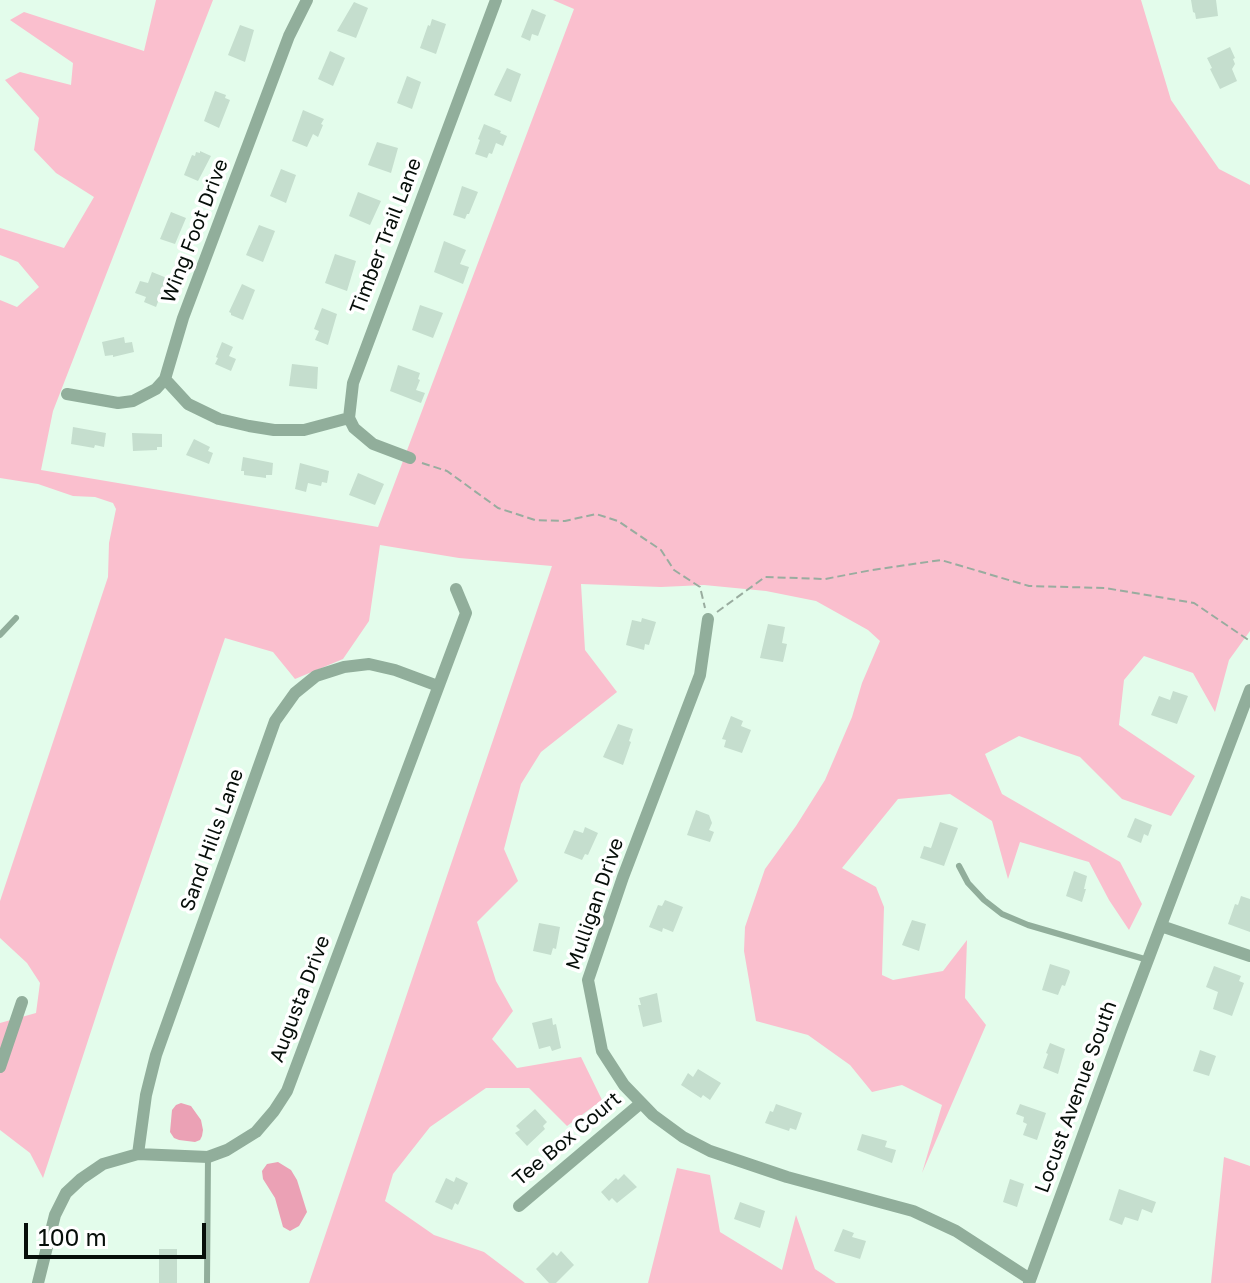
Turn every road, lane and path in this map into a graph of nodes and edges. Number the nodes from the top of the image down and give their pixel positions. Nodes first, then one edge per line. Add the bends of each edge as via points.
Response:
1 (307, 0) edge
2 (496, 0) edge
3 (165, 379) junction
4 (67, 394) dead end
5 (349, 418) junction
6 (410, 458) joint
7 (456, 589) dead end
8 (16, 618) dead end
9 (708, 619) junction
10 (0, 635) edge
11 (1250, 641) edge
12 (438, 686) junction
13 (1250, 690) edge
14 (1246, 716) edge
15 (959, 866) dead end
16 (1161, 926) junction
17 (1250, 956) edge
18 (1148, 960) junction
19 (22, 1002) dead end
20 (0, 1067) edge
21 (641, 1103) junction
22 (138, 1154) junction
23 (208, 1157) junction
24 (519, 1206) dead end
25 (1029, 1281) edge
26 (38, 1283) edge
27 (207, 1283) edge

1 - 3 street, Wing Foot Drive via 183,318
2 - 5 street, Timber Trail Lane via 360,362
3 - 4 street via 133,401
3 - 5 street via 188,404 249,426 304,430
5 - 6 street via 373,444
6 - 9 path via 447,471 498,508 535,520 596,514 618,521 661,550 674,570 700,587
7 - 12 street, Augusta Drive via 466,613
8 - 10 lane
9 - 11 path via 765,577 825,579 941,560 1029,586 1105,588 1194,603
9 - 21 street, Mulligan Drive via 700,675 588,980 602,1051
12 - 22 street, Sand Hills Lane via 369,664 344,667 316,676 295,693 275,721 156,1055
12 - 23 street, Augusta Drive via 287,1091 256,1132
13 - 14 street, Locust Avenue South
14 - 16 street, Locust Avenue South
15 - 18 lane via 968,883 1002,914
16 - 17 street
16 - 18 street, Locust Avenue South
18 - 25 street, Locust Avenue South
19 - 20 street
21 - 24 street, Tee Box Court
21 - 25 street, Mulligan Drive via 710,1151 913,1211 956,1231
22 - 23 street, Augusta Drive
22 - 26 street, Augusta Drive via 103,1164 66,1193
23 - 27 lane

